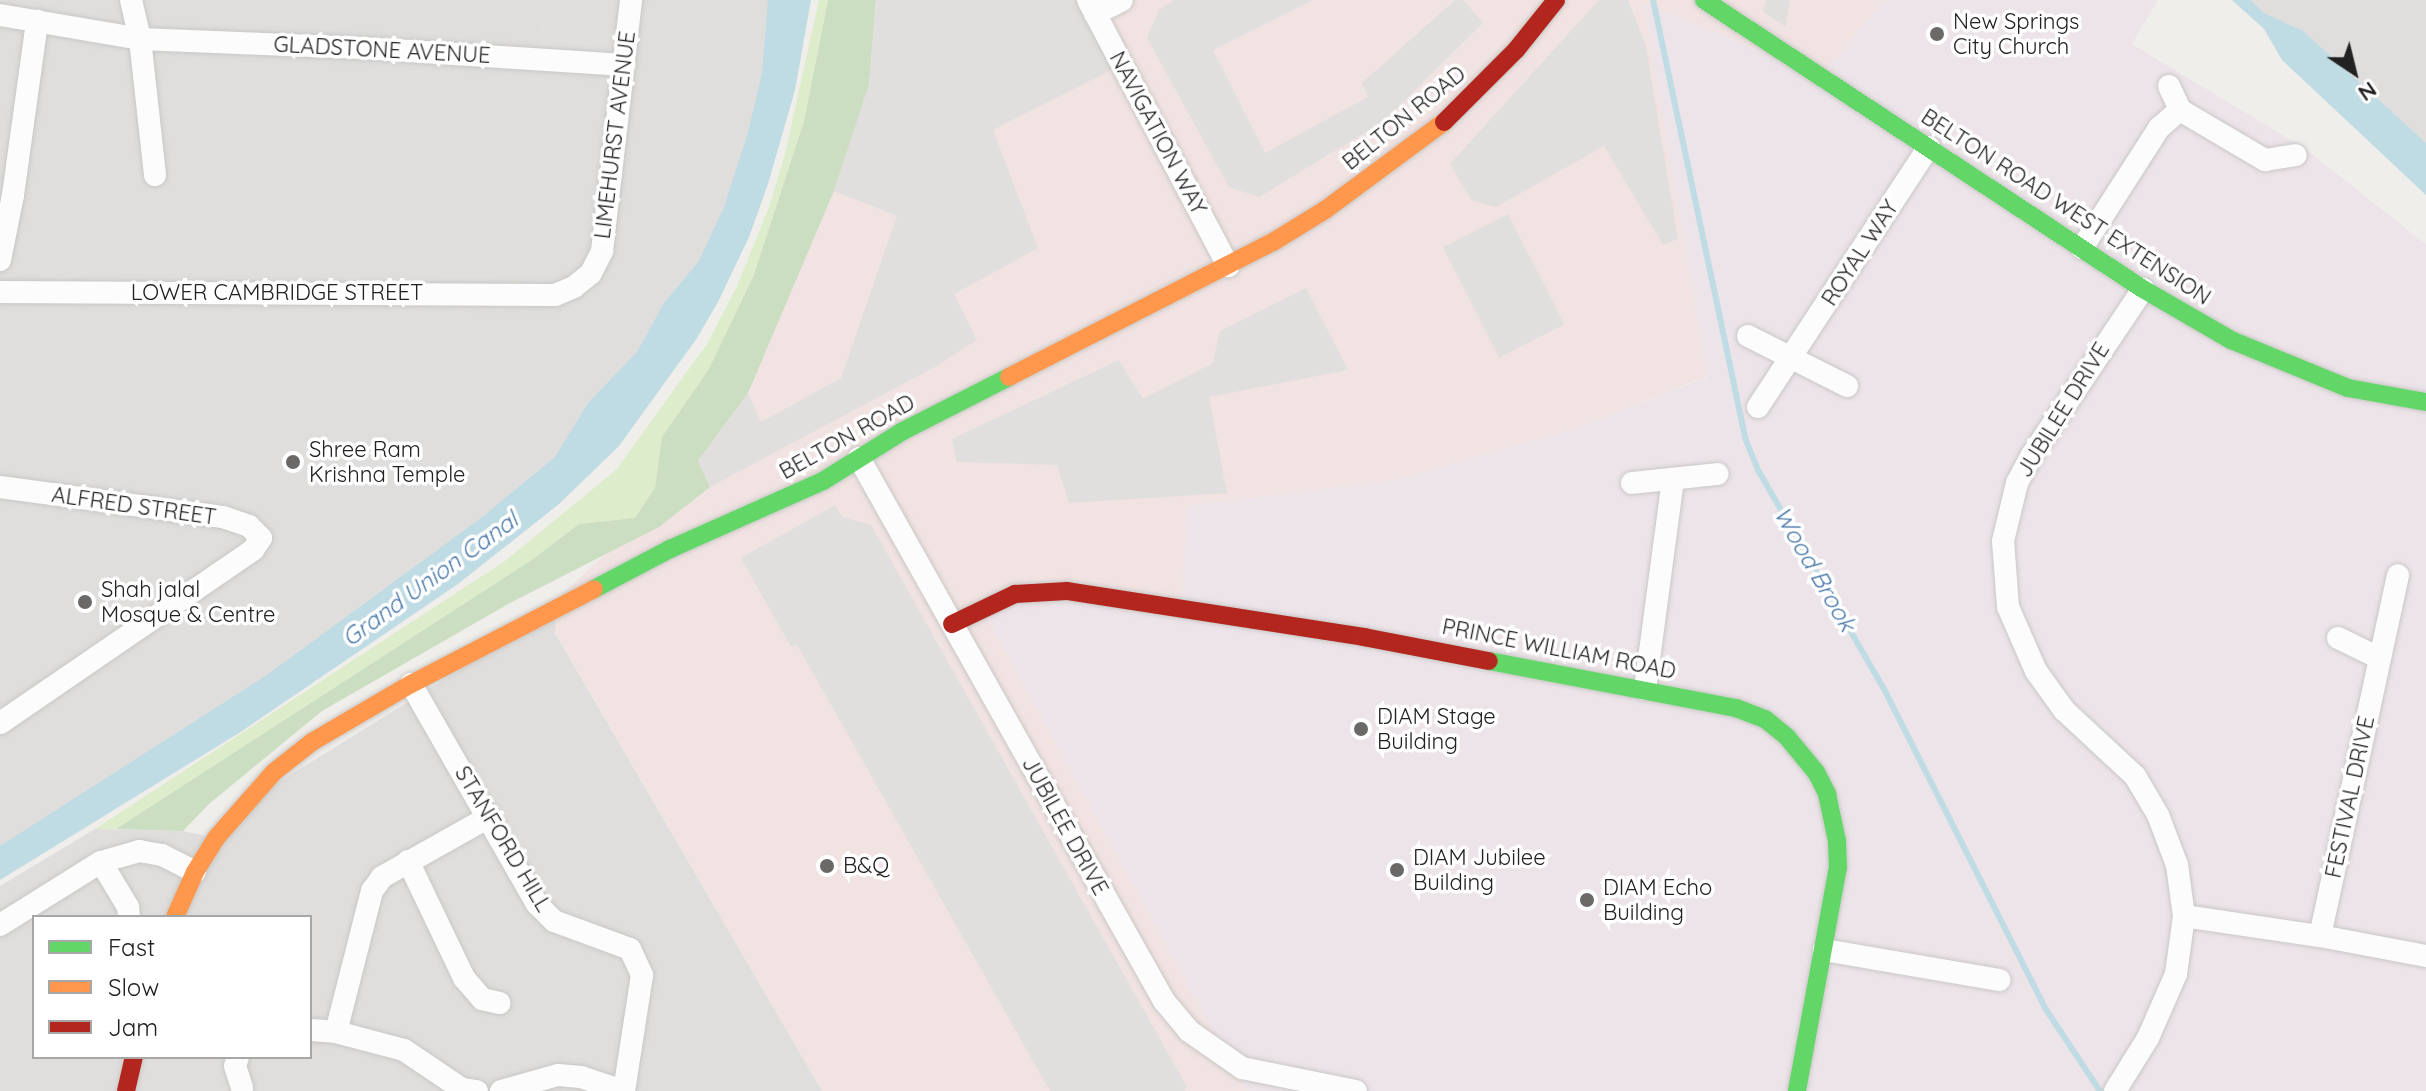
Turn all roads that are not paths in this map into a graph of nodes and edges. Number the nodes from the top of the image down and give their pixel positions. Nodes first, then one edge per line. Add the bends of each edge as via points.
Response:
1 (131, 0) edge
2 (631, 0) edge
3 (1122, 0) edge
4 (1556, 0) edge
5 (1704, 0) edge
6 (1092, 7) edge
7 (0, 15) edge
8 (37, 21) junction
9 (140, 39) junction
10 (624, 65) junction
11 (2169, 86) dead end
12 (2180, 110) junction
13 (1929, 147) junction
14 (2296, 155) dead end
15 (155, 175) dead end
16 (7, 194) edge
17 (2082, 248) junction
18 (0, 260) edge
19 (1228, 266) junction
20 (2143, 289) junction
21 (0, 292) edge
22 (555, 295) joint
23 (1748, 336) dead end
24 (1792, 358) junction
25 (1847, 386) dead end
26 (2426, 402) edge
27 (1758, 407) dead end
28 (859, 458) junction
29 (1718, 474) dead end
30 (1673, 479) junction
31 (1632, 483) dead end
32 (0, 487) edge
33 (2398, 575) dead end
34 (952, 624) junction
35 (2338, 638) dead end
36 (2379, 658) junction
37 (411, 684) junction
38 (1645, 689) junction
39 (0, 723) edge
40 (489, 817) junction
41 (408, 861) junction
42 (101, 862) junction
43 (195, 872) junction
44 (129, 915) edge
45 (176, 915) edge
46 (2184, 916) junction
47 (0, 925) edge
48 (2320, 936) junction
49 (1824, 950) junction
50 (2426, 956) edge
51 (1999, 980) dead end
52 (500, 1003) dead end
53 (312, 1030) edge
54 (336, 1032) junction
55 (134, 1059) edge
56 (237, 1059) edge
57 (246, 1086) edge
58 (126, 1091) edge
59 (477, 1091) edge
60 (501, 1091) edge
61 (623, 1091) edge
62 (1356, 1091) edge
63 (1797, 1091) edge
64 (2115, 1091) edge

1 - 9 street
2 - 10 street, LIMEHURST AVENUE
3 - 6 street
4 - 19 street, BELTON ROAD via 1508,59 1444,122 1325,210
5 - 13 street, BELTON ROAD WEST EXTENSION
6 - 19 street, NAVIGATION WAY
7 - 8 street, GLADSTONE AVENUE
8 - 9 street, GLADSTONE AVENUE
8 - 16 street
9 - 10 street, GLADSTONE AVENUE
9 - 15 street
10 - 22 street, LIMEHURST AVENUE via 602,251 591,273
11 - 12 street
12 - 14 street via 2265,160
12 - 17 street via 2159,128
13 - 17 street, BELTON ROAD WEST EXTENSION
13 - 24 street, ROYAL WAY
16 - 18 street
17 - 20 street, BELTON ROAD WEST EXTENSION
19 - 28 street, BELTON ROAD
20 - 26 street, BELTON ROAD WEST EXTENSION via 2296,370 2348,388
20 - 46 street, JUBILEE DRIVE via 2017,483 2004,530 2004,587 2016,631 2036,671 2064,710 2135,776 2158,815 2177,865
21 - 22 street, LOWER CAMBRIDGE STREET
23 - 24 street
24 - 25 street
24 - 27 street, ROYAL WAY
28 - 34 street, JUBILEE DRIVE
28 - 37 street, BELTON ROAD via 823,481 670,549
29 - 30 street
30 - 31 street
30 - 38 street
32 - 39 street, ALFRED STREET via 223,517 249,526 261,538 253,550
33 - 36 street, FESTIVAL DRIVE
34 - 38 street, PRINCE WILLIAM ROAD via 1015,594 1067,591 1364,637
34 - 62 street, JUBILEE DRIVE via 1164,1001 1189,1031 1242,1068
35 - 36 street
36 - 48 street, FESTIVAL DRIVE
37 - 40 street, STANFORD HILL
37 - 43 street, BELTON ROAD via 349,718 274,772 216,838
38 - 49 street, PRINCE WILLIAM ROAD via 1765,719 1816,772 1827,794 1837,841 1838,867
40 - 41 street
40 - 61 street, STANFORD HILL via 537,904 554,921 630,949 642,975
41 - 52 street via 464,978 482,999
41 - 54 street via 382,877 372,891
42 - 43 street via 139,851 162,855
42 - 44 street
42 - 47 street
43 - 45 street, BELTON ROAD
46 - 48 street
46 - 64 street, JUBILEE DRIVE via 2167,1000
48 - 50 street
49 - 51 street
49 - 63 street, PRINCE WILLIAM ROAD
53 - 54 street
54 - 59 street via 404,1050 462,1089
55 - 58 street
56 - 57 street via 235,1066
60 - 61 street via 558,1075

